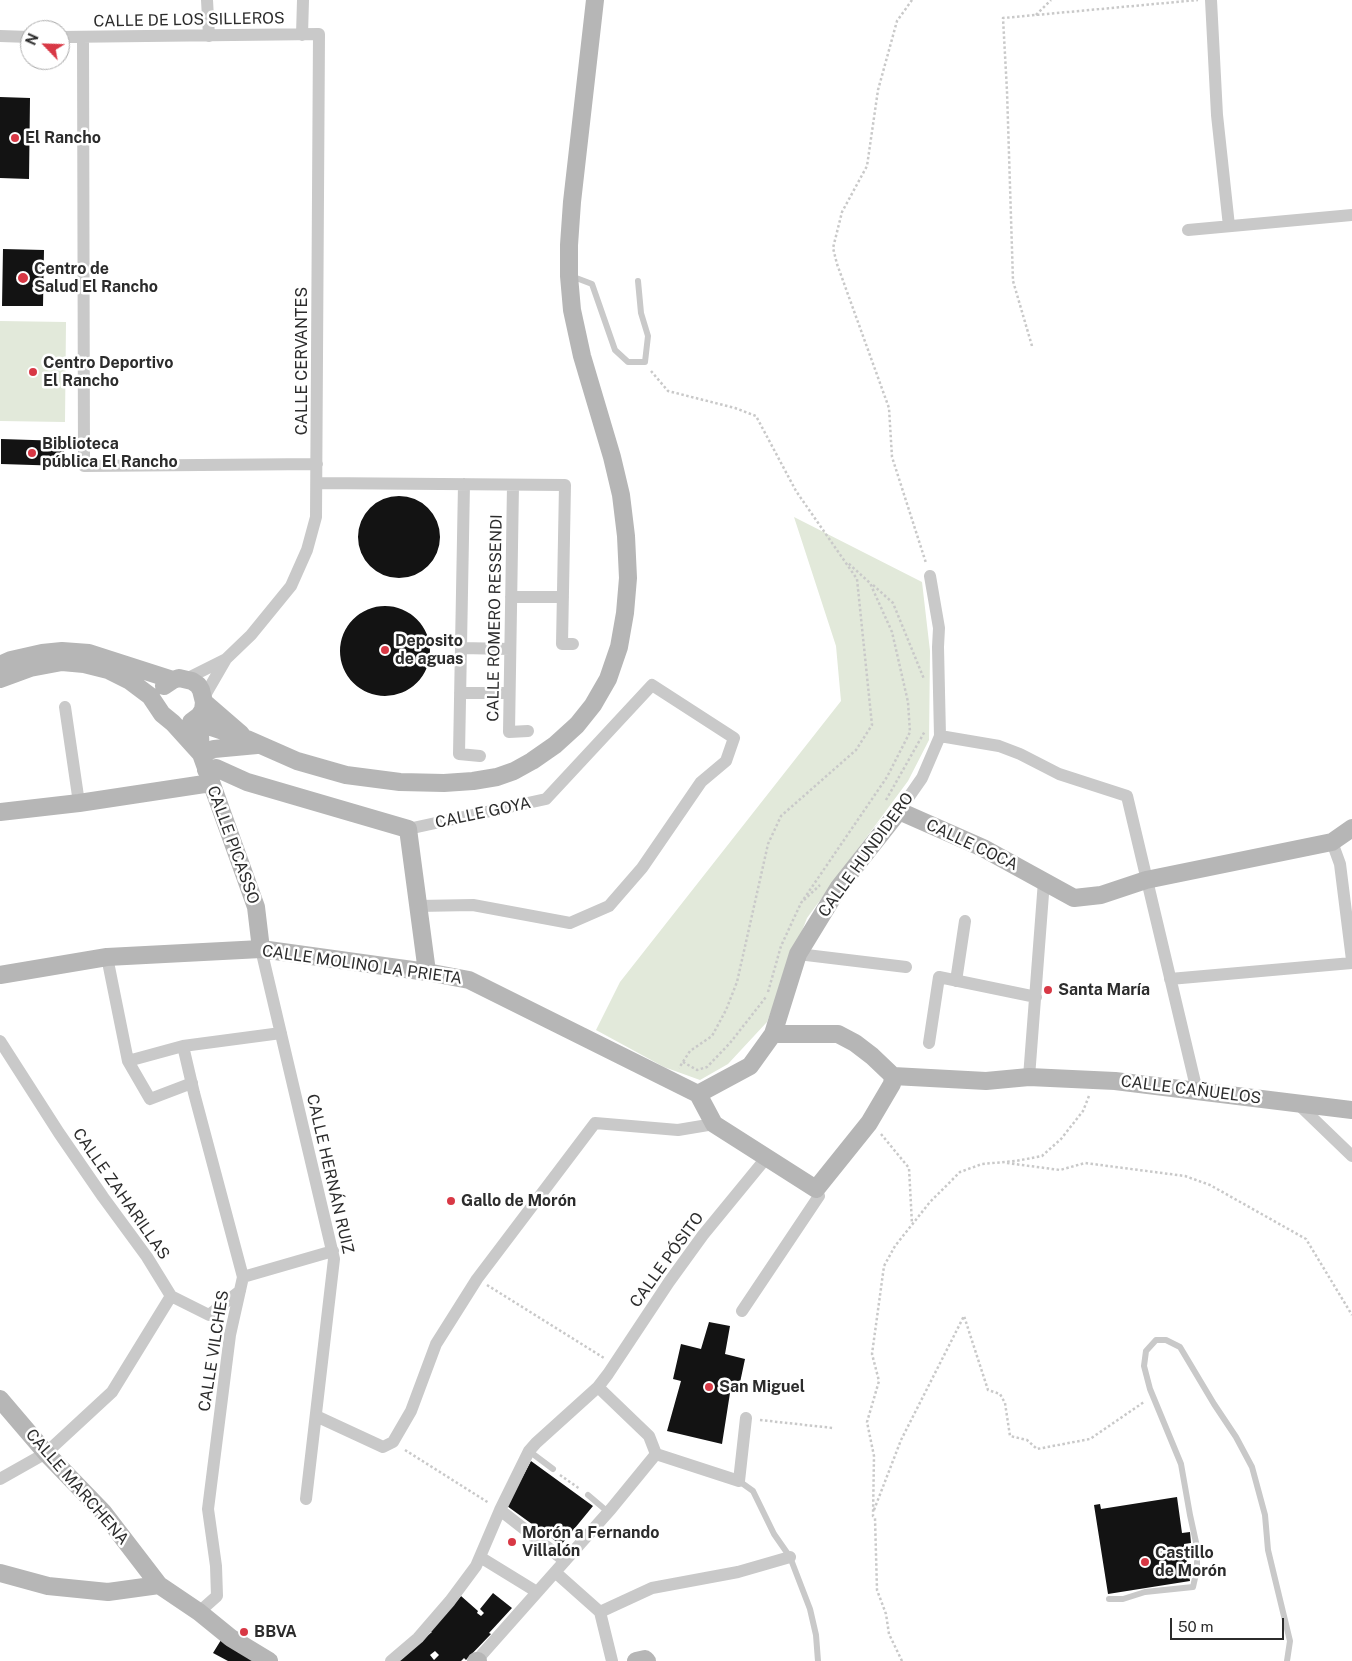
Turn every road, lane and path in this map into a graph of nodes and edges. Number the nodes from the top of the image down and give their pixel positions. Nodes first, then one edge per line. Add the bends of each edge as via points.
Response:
1 (207, 0) edge
2 (303, 0) edge
3 (595, 0) edge
4 (912, 0) edge
5 (1051, 0) edge
6 (1201, 0) edge
7 (1211, 0) edge
8 (1035, 16) junction
9 (319, 34) joint
10 (302, 35) junction
11 (0, 36) edge
12 (209, 36) junction
13 (20, 37) edge
14 (70, 37) edge
15 (84, 37) junction
16 (1352, 216) edge
17 (1229, 226) junction
18 (1188, 230) dead end
19 (569, 276) junction
20 (638, 281) dead end
21 (1032, 346) dead end
22 (644, 362) junction
23 (318, 464) junction
24 (317, 483) junction
25 (464, 484) junction
26 (513, 485) junction
27 (843, 559) junction
28 (930, 576) joint
29 (870, 582) junction
30 (511, 597) junction
31 (563, 597) junction
32 (573, 644) dead end
33 (461, 648) junction
34 (510, 649) junction
35 (226, 659) junction
36 (0, 665) edge
37 (0, 679) edge
38 (179, 679) junction
39 (926, 685) dead end
40 (460, 693) junction
41 (509, 693) junction
42 (65, 707) dead end
43 (159, 708) junction
44 (940, 708) junction
45 (200, 712) junction
46 (173, 723) junction
47 (528, 731) dead end
48 (940, 736) junction
49 (253, 742) junction
50 (480, 756) dead end
51 (206, 769) junction
52 (79, 803) junction
53 (892, 807) junction
54 (0, 812) edge
55 (1352, 828) edge
56 (408, 829) junction
57 (1332, 842) junction
58 (1346, 863) edge
59 (1146, 880) junction
60 (1044, 881) junction
61 (821, 884) dead end
62 (801, 903) junction
63 (418, 906) junction
64 (965, 921) dead end
65 (261, 949) junction
66 (798, 954) junction
67 (107, 957) junction
68 (1352, 961) edge
69 (906, 967) dead end
70 (427, 972) junction
71 (0, 975) edge
72 (1170, 979) junction
73 (956, 981) junction
74 (1036, 998) junction
75 (281, 1033) junction
76 (773, 1034) junction
77 (0, 1041) edge
78 (929, 1043) dead end
79 (183, 1046) junction
80 (128, 1061) junction
81 (683, 1062) junction
82 (893, 1076) junction
83 (1029, 1077) junction
84 (1094, 1080) junction
85 (673, 1083) junction
86 (192, 1088) junction
87 (1197, 1091) junction
88 (698, 1094) junction
89 (1297, 1103) junction
90 (1352, 1110) edge
91 (869, 1123) junction
92 (714, 1124) junction
93 (1352, 1156) edge
94 (767, 1157) junction
95 (1002, 1162) junction
96 (816, 1189) junction
97 (912, 1225) junction
98 (332, 1251) junction
99 (243, 1277) junction
100 (478, 1279) junction
101 (240, 1291) junction
102 (171, 1296) junction
103 (742, 1311) dead end
104 (1352, 1315) edge
105 (614, 1364) junction
106 (598, 1386) junction
107 (1153, 1396) junction
108 (0, 1399) edge
109 (316, 1416) junction
110 (746, 1418) joint
111 (832, 1428) dead end
112 (393, 1442) junction
113 (530, 1451) junction
114 (46, 1453) junction
115 (656, 1454) junction
116 (553, 1469) joint
117 (0, 1479) edge
118 (739, 1481) junction
119 (588, 1495) joint
120 (306, 1499) dead end
121 (500, 1510) junction
122 (608, 1512) junction
123 (873, 1512) junction
124 (480, 1557) junction
125 (790, 1557) junction
126 (565, 1561) junction
127 (555, 1572) junction
128 (0, 1573) edge
129 (159, 1585) junction
130 (537, 1592) junction
131 (1109, 1599) dead end
132 (199, 1612) junction
133 (600, 1612) junction
134 (269, 1661) edge
135 (390, 1661) edge
136 (477, 1661) edge
137 (612, 1661) edge
138 (636, 1661) edge
139 (647, 1661) edge
140 (818, 1661) edge
141 (902, 1661) edge
142 (1287, 1661) edge

1 - 12 street
2 - 10 street
3 - 19 street via 572,202
4 - 28 path via 896,21 878,90 867,166 842,212 834,248 890,408 892,457
5 - 8 path
6 - 8 path
7 - 17 street via 1217,115
8 - 21 path via 1003,18 1014,281
9 - 10 street, CALLE DE LOS SILLEROS
9 - 23 street, CALLE CERVANTES
10 - 12 street, CALLE DE LOS SILLEROS
11 - 13 street
12 - 15 street, CALLE DE LOS SILLEROS
14 - 15 street, CALLE DE LOS SILLEROS
15 - 23 street via 84,466
16 - 17 street
17 - 18 street
19 - 22 lane via 592,284 616,350 628,362
19 - 49 street via 582,356 612,457 626,536 628,578 619,647 608,679 593,705 577,725 532,762 514,771 473,781 400,782 346,774 296,761
20 - 22 lane via 641,313 648,336
22 - 27 path via 668,391 756,416 796,491
23 - 24 street, CALLE CERVANTES
24 - 25 street
24 - 35 street, CALLE CERVANTES via 316,517 291,586 251,635
25 - 26 street
25 - 33 street
26 - 30 street, CALLE ROMERO RESSENDI
26 - 31 street via 565,485
27 - 29 path
27 - 81 path via 858,580 872,725 856,750 781,816 768,844 737,982 726,1010 712,1036 690,1051
28 - 44 street, CALLE HUNDIDERO via 939,628
29 - 39 path via 893,603
29 - 62 path via 892,632 908,702 910,732 888,777
30 - 31 street
30 - 34 street, CALLE ROMERO RESSENDI
31 - 32 street via 562,644
33 - 34 street
33 - 40 street
34 - 41 street, CALLE ROMERO RESSENDI
35 - 38 street, CALLE CERVANTES
35 - 45 street, CALLE CERVANTES
36 - 38 street via 42,653 89,653
37 - 43 street via 30,668 62,662 84,664 108,670 130,681 150,696
38 - 43 street via 162,688
38 - 45 street via 198,685
40 - 41 street
40 - 50 street via 459,754
41 - 47 street, CALLE ROMERO RESSENDI via 509,732
42 - 52 street
43 - 46 street
44 - 48 street, CALLE HUNDIDERO
44 - 53 path via 927,728
45 - 46 street via 183,725
45 - 49 street
45 - 51 street
46 - 51 street
48 - 53 street, CALLE HUNDIDERO via 922,778
48 - 59 street via 999,746 1059,774 1127,796
49 - 51 street via 214,749
51 - 52 street
51 - 56 street, CALLE GOYA via 216,768 248,782
51 - 65 street, CALLE PICASSO via 256,907
52 - 54 street
53 - 60 street, CALLE COCA via 983,848
53 - 66 street, CALLE HUNDIDERO
55 - 57 street
56 - 63 street
56 - 63 street, CALLE GOYA via 546,799 652,685 734,738 726,761 701,782 642,868 609,906 570,923 472,905
57 - 58 street
57 - 59 street, CALLE COCA
58 - 68 street
59 - 60 street, CALLE COCA via 1101,895 1074,898
59 - 72 street
60 - 74 street
61 - 62 path
62 - 81 path via 781,946 766,998 707,1067 696,1070
63 - 70 street
64 - 73 street
65 - 67 street, CALLE MOLINO LA PRIETA
65 - 70 street, CALLE MOLINO LA PRIETA
65 - 75 street, CALLE HERNÁN RUIZ
66 - 69 street
66 - 76 street, CALLE HUNDIDERO
67 - 71 street, CALLE MOLINO LA PRIETA
67 - 80 street
68 - 72 street
70 - 85 street, CALLE MOLINO LA PRIETA via 469,980
72 - 87 street
73 - 74 street
73 - 78 street via 939,977
74 - 83 street
75 - 79 street
75 - 98 street, CALLE HERNÁN RUIZ
76 - 82 street via 838,1034 855,1042
76 - 88 street, CALLE HUNDIDERO via 750,1066
77 - 102 street, CALLE ZAHARILLAS
79 - 80 street
79 - 86 street, CALLE VILCHES
80 - 86 street via 150,1099
81 - 85 path
82 - 83 street, CALLE CAÑUELOS via 986,1081
82 - 91 street via 892,1084
83 - 84 street, CALLE CAÑUELOS
84 - 87 street, CALLE CAÑUELOS
84 - 95 path via 1083,1111 1061,1139 1042,1156
85 - 88 street, CALLE MOLINO LA PRIETA
86 - 99 street, CALLE VILCHES
87 - 89 street, CALLE CAÑUELOS
88 - 92 street
89 - 90 street, CALLE CAÑUELOS
89 - 93 street
91 - 96 street
91 - 97 path via 909,1168
92 - 94 street
92 - 100 street via 678,1130 595,1123
94 - 96 street
94 - 105 street, CALLE PÓSITO via 669,1282
95 - 97 path via 982,1164 960,1172
95 - 104 path via 1060,1170 1085,1163 1185,1176 1210,1185 1306,1239
96 - 103 street via 819,1196
97 - 123 path via 884,1266 874,1327 872,1354 879,1381 866,1422 874,1456
98 - 99 street
98 - 109 street, CALLE HERNÁN RUIZ via 334,1259
99 - 101 street, CALLE VILCHES
100 - 105 path
100 - 112 street via 436,1344 411,1411
101 - 102 street via 209,1315
101 - 132 street, CALLE VILCHES via 230,1335 208,1509 217,1596
102 - 114 street via 112,1392
105 - 106 street, CALLE PÓSITO
106 - 113 street, CALLE PÓSITO
106 - 115 street via 649,1436
107 - 123 path via 1090,1439 1037,1448 1027,1440 1010,1436 1004,1403 1000,1394 988,1390 964,1316 901,1440
107 - 131 lane via 1181,1464 1197,1547 1197,1569 1193,1587
107 - 142 lane via 1144,1366 1146,1351 1156,1340 1166,1340 1180,1347 1252,1467 1290,1641
108 - 114 street, CALLE MARCHENA
109 - 112 street via 383,1447
109 - 120 street, CALLE HERNÁN RUIZ
110 - 111 path
110 - 118 street
112 - 121 path
113 - 116 lane
113 - 121 street, CALLE PÓSITO
114 - 117 street
114 - 129 street, CALLE MARCHENA via 103,1512
115 - 118 street
115 - 122 street
116 - 119 path
118 - 125 lane via 753,1491 774,1534
119 - 122 lane
121 - 124 street, CALLE PÓSITO
121 - 126 street
122 - 126 street
123 - 141 path via 877,1590 889,1634
124 - 130 street
124 - 135 street, CALLE PÓSITO via 450,1602 418,1638
125 - 133 street via 738,1572 652,1588
125 - 140 lane via 810,1609
126 - 127 street
127 - 130 street
127 - 133 street
128 - 129 street via 48,1586 108,1592
129 - 132 street, CALLE MARCHENA
130 - 136 street
132 - 134 street, CALLE MARCHENA via 231,1638
133 - 137 street
138 - 139 street

